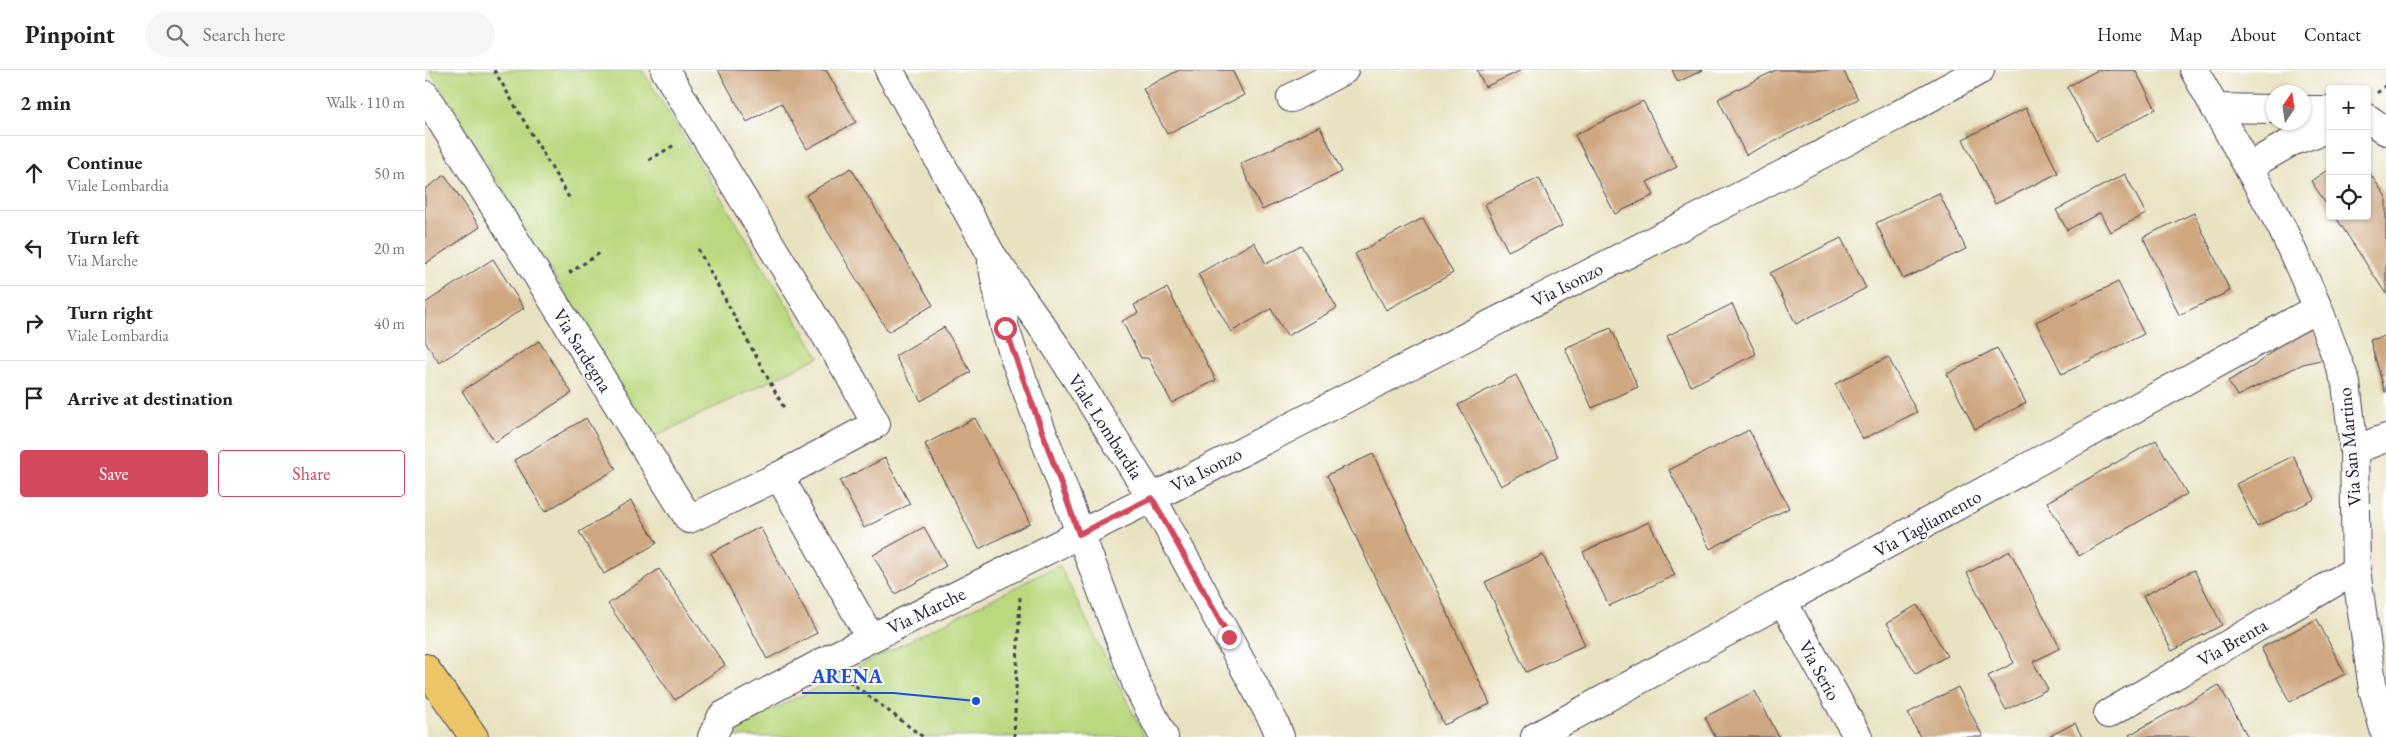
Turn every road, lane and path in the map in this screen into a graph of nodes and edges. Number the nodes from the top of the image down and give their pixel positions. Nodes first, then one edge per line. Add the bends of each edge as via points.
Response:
1 (494, 70) edge
2 (665, 70) edge
3 (889, 70) edge
4 (1344, 70) edge
5 (1980, 70) edge
6 (2194, 70) edge
7 (2386, 85) edge
8 (425, 95) edge
9 (1291, 98) dead end
10 (2371, 106) edge
11 (2215, 108) junction
12 (2371, 108) edge
13 (2266, 110) edge
14 (2311, 110) edge
15 (2326, 110) edge
16 (2326, 129) edge
17 (2386, 131) edge
18 (2371, 136) edge
19 (2386, 146) edge
20 (2248, 167) junction
21 (571, 202) dead end
22 (698, 248) dead end
23 (600, 253) dead end
24 (991, 254) junction
25 (545, 288) junction
26 (2318, 308) junction
27 (783, 408) dead end
28 (2386, 438) edge
29 (2354, 450) junction
30 (779, 476) junction
31 (1152, 498) junction
32 (1079, 534) junction
33 (2356, 570) junction
34 (1020, 592) dead end
35 (1783, 602) junction
36 (871, 638) junction
37 (425, 668) edge
38 (847, 680) dead end
39 (2108, 714) dead end
40 (2386, 736) edge
41 (474, 737) edge
42 (712, 737) edge
43 (923, 737) edge
44 (1014, 737) edge
45 (1163, 737) edge
46 (1279, 737) edge
47 (1535, 737) edge
48 (1858, 737) edge

1 - 21 path
2 - 30 street, Via Sardegna via 876,424
3 - 24 street, Viale Lombardia
4 - 9 street
5 - 31 street, Via Isonzo via 1899,115
6 - 11 street, Via San Martino
7 - 10 path
8 - 25 street, Via Sardegna
11 - 13 street
11 - 20 street, Via San Martino
12 - 17 street
14 - 15 street
16 - 20 street via 2293,141
18 - 19 street
20 - 26 street, Via San Martino via 2282,228
22 - 27 path
23 - 25 path
24 - 31 street, Viale Lombardia via 1055,345
24 - 32 street, Viale Lombardia via 1005,328
25 - 30 street, Via Sardegna via 689,519
26 - 29 street, Via San Martino via 2346,384
26 - 35 street, Via Tagliamento
28 - 29 street
29 - 33 street, Via San Martino
30 - 36 street
31 - 32 street, Via Marche
31 - 46 street, Viale Lombardia via 1229,637
32 - 36 street, Via Marche
32 - 45 street, Viale Lombardia via 1137,685
33 - 39 street, Via Brenta
33 - 40 street, Via San Martino via 2373,689
34 - 44 path
35 - 47 street, Via Tagliamento
35 - 48 street, Via Serio
36 - 42 street, Via Marche via 722,716
37 - 41 main road
38 - 43 path

